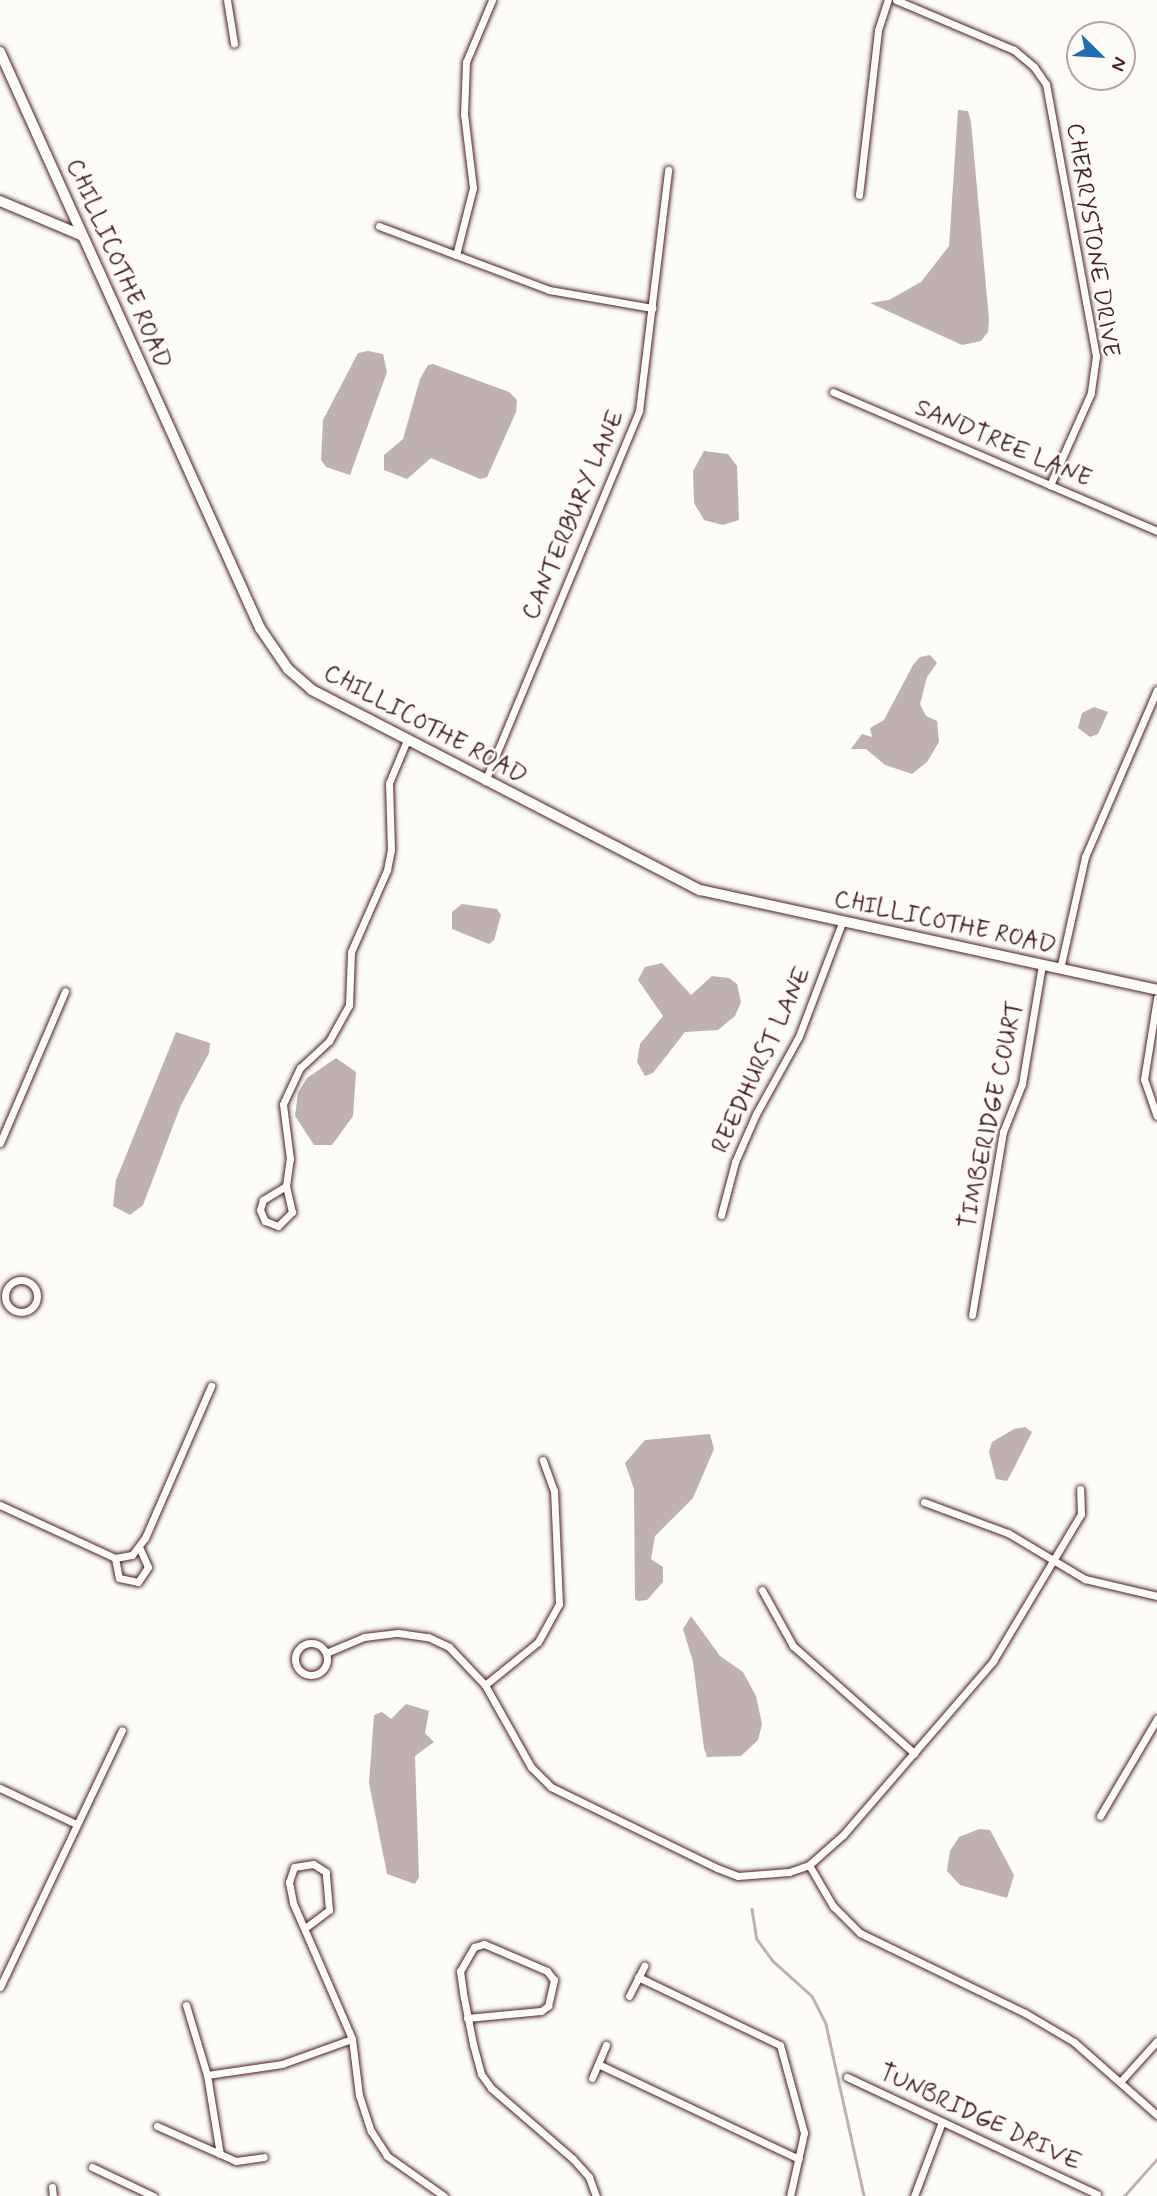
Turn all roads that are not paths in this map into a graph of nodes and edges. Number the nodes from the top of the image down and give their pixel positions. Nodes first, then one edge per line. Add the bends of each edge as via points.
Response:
1 (228, 0) edge
2 (492, 0) edge
3 (888, 0) edge
4 (896, 0) edge
5 (234, 43) dead end
6 (0, 52) edge
7 (668, 170) dead end
8 (859, 195) dead end
9 (0, 201) edge
10 (379, 226) dead end
11 (81, 235) junction
12 (456, 255) junction
13 (652, 308) junction
14 (833, 392) dead end
15 (1051, 485) junction
16 (1157, 531) edge
17 (1157, 690) edge
18 (407, 740) junction
19 (485, 781) junction
20 (842, 923) junction
21 (1042, 965) junction
22 (1060, 969) junction
23 (1157, 990) edge
24 (65, 991) dead end
25 (1157, 998) edge
26 (1157, 1116) edge
27 (0, 1143) edge
28 (286, 1186) junction
29 (721, 1215) dead end
30 (3, 1287) edge
31 (972, 1315) dead end
32 (211, 1386) dead end
33 (543, 1460) dead end
34 (1080, 1489) dead end
35 (924, 1502) dead end
36 (0, 1504) edge
37 (140, 1549) junction
38 (115, 1558) junction
39 (1054, 1559) junction
40 (762, 1590) dead end
41 (1157, 1596) edge
42 (326, 1653) junction
43 (485, 1685) junction
44 (1157, 1719) edge
45 (122, 1730) dead end
46 (914, 1754) junction
47 (0, 1788) edge
48 (1100, 1816) dead end
49 (76, 1824) junction
50 (809, 1865) junction
51 (305, 1928) junction
52 (644, 1966) dead end
53 (638, 1978) junction
54 (0, 1987) edge
55 (629, 1996) dead end
56 (186, 2005) dead end
57 (467, 2018) junction
58 (352, 2039) junction
59 (1157, 2041) edge
60 (606, 2045) dead end
61 (598, 2064) junction
62 (207, 2075) junction
63 (847, 2077) dead end
64 (592, 2078) dead end
65 (1120, 2081) junction
66 (1157, 2115) edge
67 (942, 2122) junction
68 (158, 2126) dead end
69 (220, 2154) junction
70 (264, 2157) dead end
71 (799, 2160) junction
72 (92, 2167) dead end
73 (141, 2194) edge
74 (1097, 2194) dead end
75 (153, 2196) edge
76 (444, 2196) edge
77 (596, 2196) edge
78 (790, 2196) edge
79 (914, 2196) edge

1 - 5 street
2 - 12 street via 466,62 464,114 473,188
3 - 8 street via 878,30
4 - 15 street, CHERRYSTONE DRIVE via 1014,50 1034,66 1046,84 1096,356 1091,393
6 - 11 street, CHILLICOTHE ROAD
7 - 13 street, CANTERBURY LANE
9 - 11 street
10 - 12 street
11 - 18 street, CHILLICOTHE ROAD via 260,628 288,669 312,690
12 - 13 street via 570,296
13 - 19 street, CANTERBURY LANE via 636,421
14 - 15 street, SANDTREE LANE
15 - 16 street, SANDTREE LANE
17 - 22 street via 1085,858
18 - 19 street, CHILLICOTHE ROAD
18 - 28 street via 389,783 391,850 387,870 351,952 349,1006 330,1041 300,1068 283,1104 290,1159
19 - 20 street, CHILLICOTHE ROAD via 700,890
20 - 21 street, CHILLICOTHE ROAD
20 - 29 street, REEDHURST LANE via 799,1036 735,1162
21 - 22 street, CHILLICOTHE ROAD
21 - 31 street, TIMBERIDGE COURT via 1022,1084 1003,1132
22 - 23 street, CHILLICOTHE ROAD
24 - 27 street
25 - 26 street via 1144,1069 1149,1101
28 - 28 street via 292,1212 278,1226 265,1221 260,1210 263,1200
30 - 30 street via 8,1303 19,1312 33,1306 38,1293 34,1284 21,1279
32 - 37 street
33 - 43 street via 554,1491 559,1604 538,1642
34 - 39 street via 1081,1514
35 - 39 street via 1008,1533
36 - 38 street
37 - 38 street
37 - 38 street via 148,1567 138,1582 119,1577
39 - 41 street via 1085,1579
39 - 46 street via 993,1661
40 - 46 street via 793,1646
42 - 42 street via 317,1644 305,1644 296,1652 296,1665 304,1674 317,1674 326,1665
42 - 43 street via 364,1637 398,1633 428,1637 449,1647
43 - 50 street via 531,1767 574,1801 738,1875 771,1875
44 - 48 street
45 - 49 street
46 - 50 street
47 - 49 street
49 - 54 street
50 - 65 street via 834,1906 860,1933 1025,2013 1074,2042
51 - 51 street via 329,1910 326,1872 313,1864 294,1867 289,1882
51 - 58 street
52 - 53 street
53 - 55 street
53 - 71 street via 780,2045 804,2133
56 - 62 street
57 - 57 street via 460,1971 474,1947 484,1944 502,1950 547,1971 554,1980 548,2006 541,2011
57 - 77 street via 481,2074 491,2088 555,2140 589,2177
58 - 62 street via 282,2064
58 - 76 street via 359,2095 371,2131 387,2156
59 - 65 street
60 - 61 street
61 - 64 street
61 - 71 street
62 - 69 street
63 - 67 street, TUNBRIDGE DRIVE
65 - 66 street
67 - 74 street, TUNBRIDGE DRIVE
67 - 79 street
68 - 69 street
69 - 70 street via 236,2161
71 - 78 street
72 - 73 street
73 - 75 street

